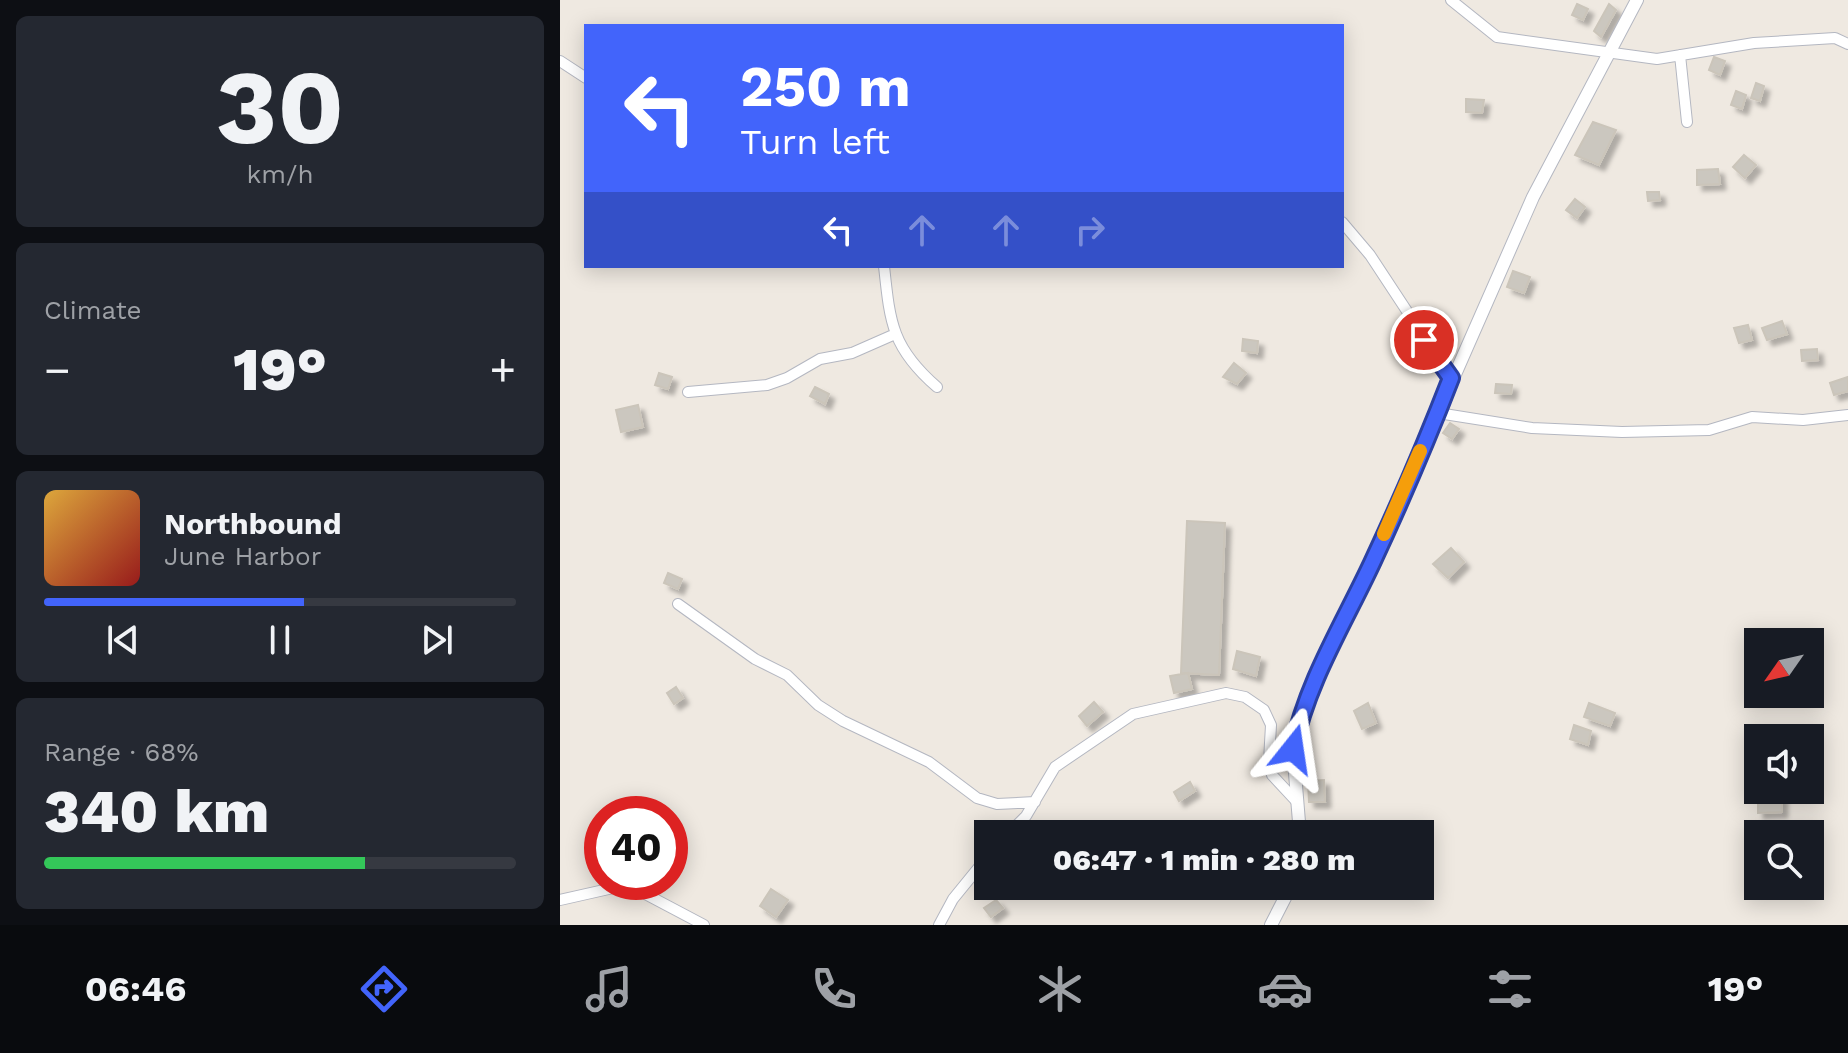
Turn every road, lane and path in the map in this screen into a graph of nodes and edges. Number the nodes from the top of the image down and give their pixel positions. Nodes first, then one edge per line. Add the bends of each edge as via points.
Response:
1 (1451, 0) edge
2 (1637, 0) edge
3 (1848, 44) edge
4 (1609, 51) junction
5 (1680, 55) junction
6 (560, 61) edge
7 (584, 77) edge
8 (1687, 122) dead end
9 (1344, 224) edge
10 (884, 268) edge
11 (893, 335) junction
12 (1451, 378) junction
13 (937, 387) dead end
14 (688, 392) dead end
15 (1438, 413) junction
16 (1848, 415) edge
17 (678, 604) dead end
18 (1035, 802) junction
19 (1298, 803) junction
20 (1020, 820) edge
21 (1299, 820) edge
22 (974, 873) edge
23 (560, 900) edge
24 (1284, 900) edge
25 (704, 925) edge
26 (939, 925) edge
27 (1271, 925) edge

1 - 4 street via 1497,37
2 - 4 street
3 - 5 street via 1835,38 1754,43
4 - 5 street via 1657,59
4 - 12 street via 1533,197
5 - 8 street
6 - 7 street
9 - 12 street
10 - 11 street
11 - 13 street via 907,359
11 - 14 street via 852,353 820,359 767,385
12 - 15 street
15 - 16 street via 1532,428 1622,432 1709,430 1752,417 1803,420
15 - 19 street via 1299,723 1293,749
17 - 18 street via 755,659 787,675 818,705 929,762 977,798 997,804
18 - 19 street via 1055,767 1133,714 1226,693 1245,697 1264,710 1271,725 1272,775
18 - 20 street
19 - 21 street
22 - 26 street
23 - 25 street via 634,888
24 - 27 street

